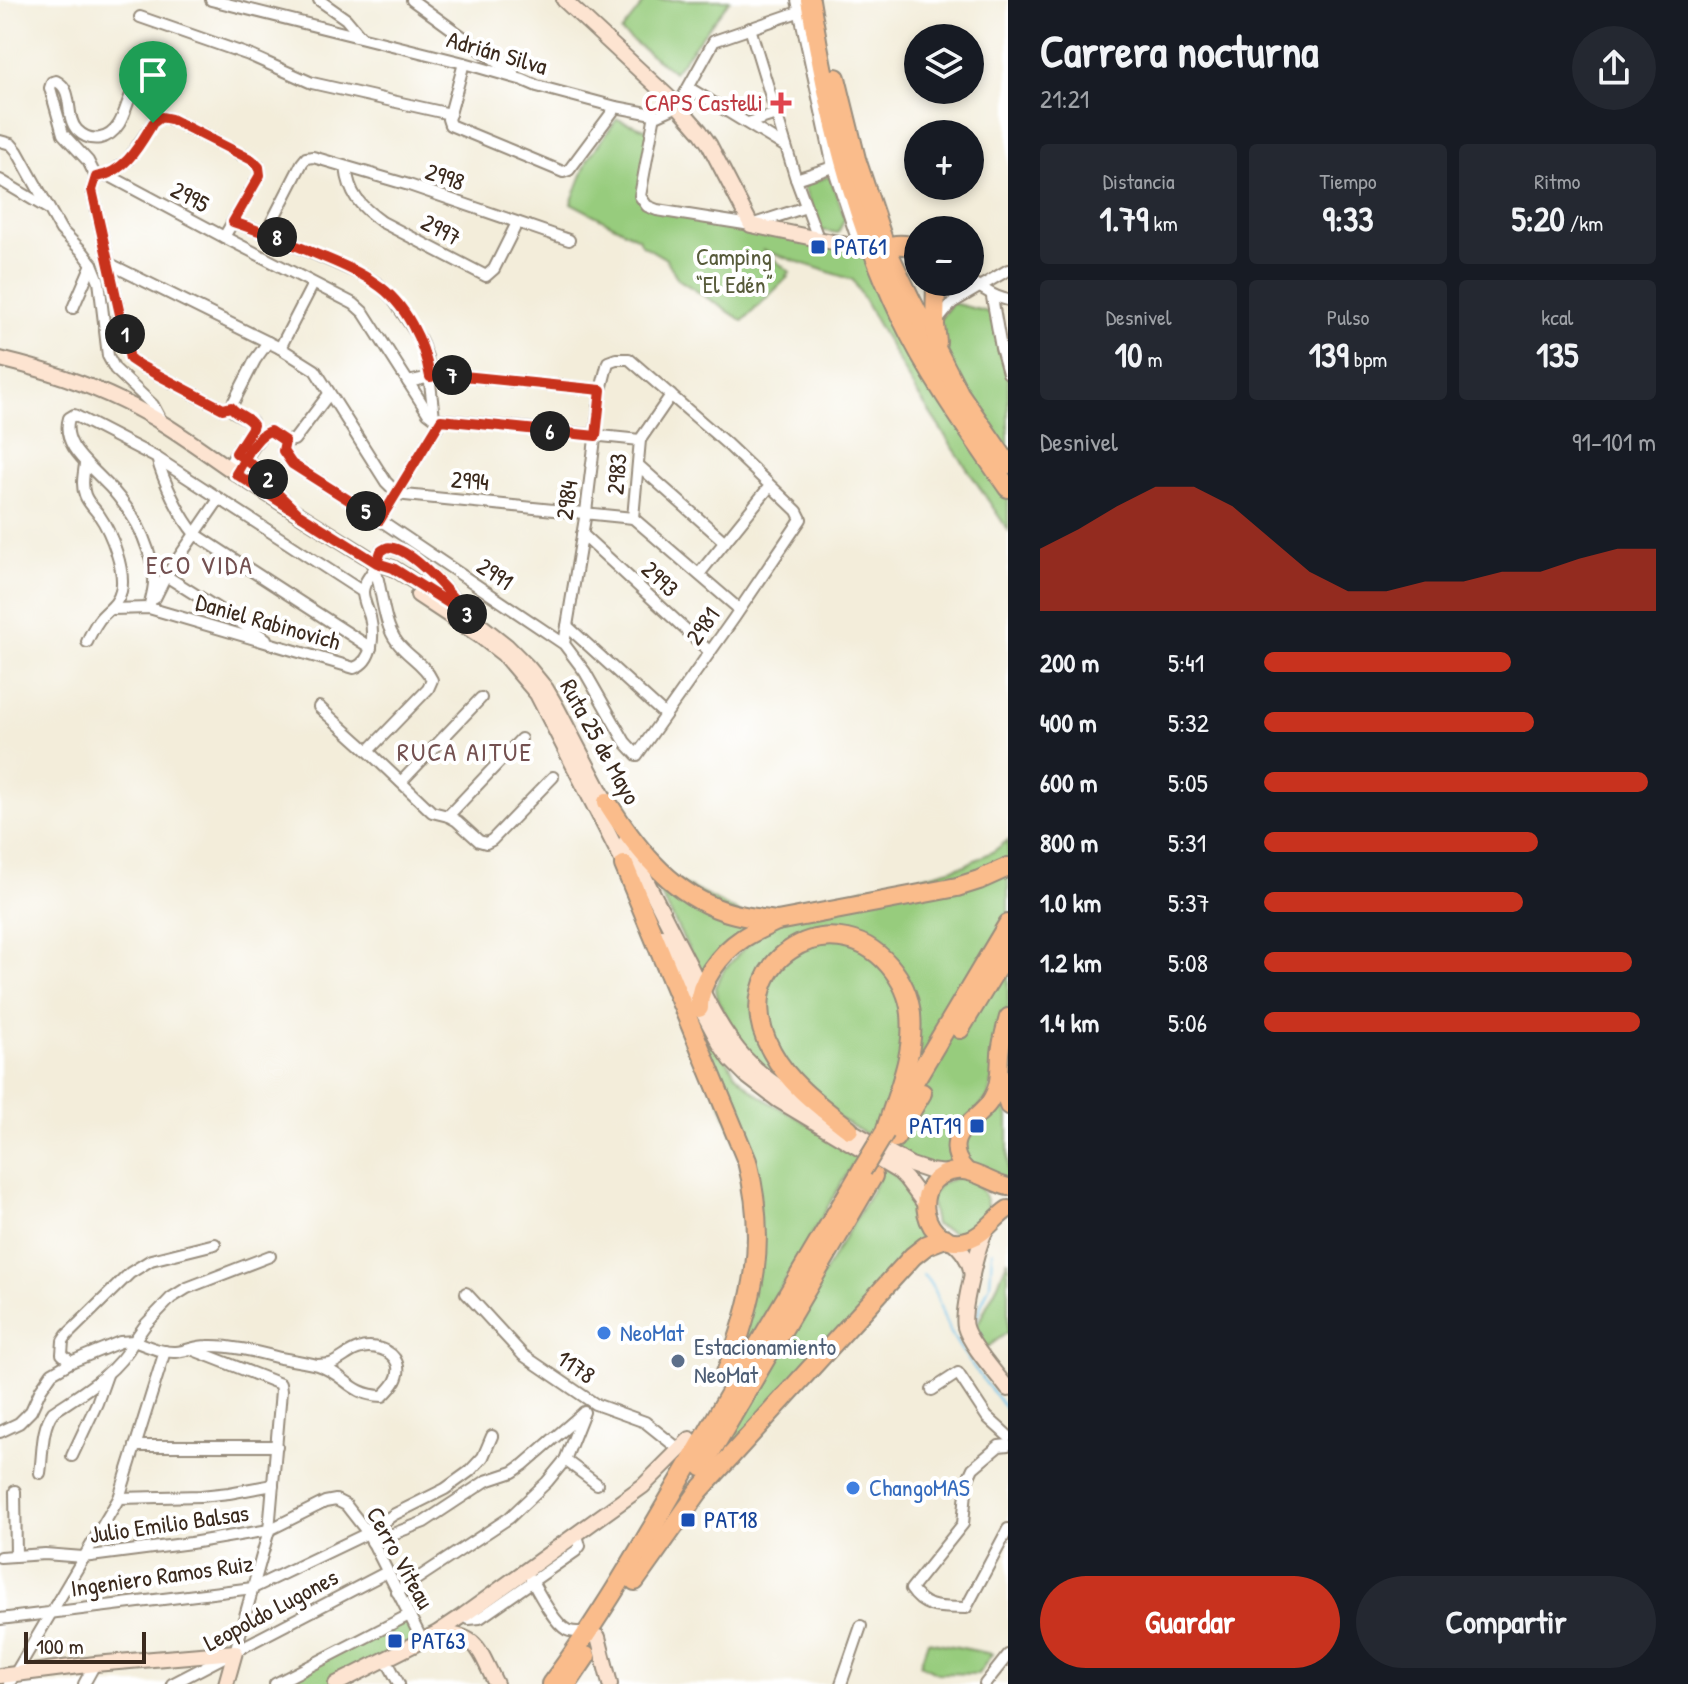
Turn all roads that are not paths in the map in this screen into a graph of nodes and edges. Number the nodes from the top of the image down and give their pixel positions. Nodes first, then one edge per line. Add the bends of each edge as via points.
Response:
1 (211, 0) edge
2 (319, 0) edge
3 (412, 0) edge
4 (564, 0) edge
5 (797, 0) edge
6 (822, 0) edge
7 (804, 6) edge
8 (140, 17) dead end
9 (750, 28) junction
10 (361, 37) junction
11 (464, 63) junction
12 (142, 80) dead end
13 (523, 80) junction
14 (689, 88) junction
15 (678, 106) junction
16 (616, 107) junction
17 (450, 114) junction
18 (655, 114) junction
19 (776, 114) junction
20 (748, 123) junction
21 (80, 132) junction
22 (0, 141) edge
23 (73, 144) junction
24 (786, 147) junction
25 (839, 165) junction
26 (346, 167) junction
27 (102, 176) junction
28 (796, 179) junction
29 (0, 180) edge
30 (806, 207) junction
31 (49, 209) junction
32 (233, 222) junction
33 (517, 223) junction
34 (751, 225) junction
35 (266, 233) junction
36 (224, 237) junction
37 (818, 238) junction
38 (569, 240) dead end
39 (904, 244) edge
40 (872, 248) junction
41 (91, 262) junction
42 (110, 264) junction
43 (1008, 270) edge
44 (313, 284) junction
45 (984, 285) edge
46 (984, 288) edge
47 (936, 296) edge
48 (964, 296) edge
49 (992, 297) junction
50 (1008, 300) edge
51 (73, 308) dead end
52 (935, 325) junction
53 (268, 342) junction
54 (280, 348) junction
55 (940, 357) junction
56 (0, 359) edge
57 (1008, 373) edge
58 (430, 377) junction
59 (408, 382) junction
60 (601, 390) junction
61 (329, 394) junction
62 (671, 395) junction
63 (231, 407) junction
64 (437, 419) junction
65 (162, 423) junction
66 (596, 436) junction
67 (640, 440) junction
68 (285, 441) junction
69 (241, 456) junction
70 (157, 458) junction
71 (85, 464) junction
72 (1008, 464) edge
73 (638, 465) junction
74 (232, 471) junction
75 (770, 486) junction
76 (1008, 488) edge
77 (397, 493) junction
78 (219, 499) junction
79 (586, 512) junction
80 (300, 515) junction
81 (633, 518) junction
82 (380, 520) junction
83 (195, 534) junction
84 (582, 534) junction
85 (725, 542) junction
86 (376, 565) junction
87 (699, 574) junction
88 (166, 576) junction
89 (363, 592) junction
90 (149, 608) junction
91 (112, 609) junction
92 (739, 609) junction
93 (567, 626) junction
94 (87, 642) dead end
95 (564, 644) junction
96 (275, 645) junction
97 (371, 648) junction
98 (710, 652) junction
99 (481, 698) dead end
100 (319, 707) dead end
101 (664, 714) junction
102 (521, 739) dead end
103 (368, 751) junction
104 (637, 755) joint
105 (553, 777) dead end
106 (401, 782) junction
107 (607, 802) junction
108 (448, 816) junction
109 (624, 865) junction
110 (1008, 867) edge
111 (777, 921) junction
112 (1008, 924) edge
113 (1008, 950) edge
114 (700, 999) junction
115 (1008, 1017) edge
116 (1000, 1069) junction
117 (1008, 1106) edge
118 (849, 1129) junction
119 (890, 1135) junction
120 (867, 1173) junction
121 (947, 1173) junction
122 (972, 1174) junction
123 (1008, 1187) edge
124 (924, 1203) junction
125 (1008, 1209) edge
126 (988, 1226) junction
127 (947, 1239) junction
128 (215, 1244) dead end
129 (270, 1256) dead end
130 (972, 1275) junction
131 (466, 1293) dead end
132 (784, 1299) junction
133 (134, 1341) junction
134 (191, 1349) junction
135 (165, 1351) junction
136 (71, 1362) junction
137 (317, 1365) junction
138 (107, 1375) junction
139 (724, 1378) junction
140 (1008, 1389) edge
141 (932, 1390) dead end
142 (595, 1404) junction
143 (584, 1412) junction
144 (0, 1432) edge
145 (492, 1436) dead end
146 (1008, 1436) edge
147 (685, 1445) junction
148 (1008, 1445) edge
149 (135, 1446) junction
150 (277, 1446) junction
151 (72, 1456) dead end
152 (565, 1460) junction
153 (40, 1473) dead end
154 (597, 1484) dead end
155 (273, 1485) junction
156 (15, 1491) dead end
157 (119, 1498) junction
158 (336, 1500) joint
159 (1008, 1529) edge
160 (269, 1530) junction
161 (370, 1538) junction
162 (641, 1547) junction
163 (16, 1555) junction
164 (0, 1557) edge
165 (83, 1557) junction
166 (387, 1572) junction
167 (530, 1576) junction
168 (635, 1581) junction
169 (253, 1588) junction
170 (397, 1592) junction
171 (51, 1613) junction
172 (409, 1615) junction
173 (462, 1616) junction
174 (0, 1619) edge
175 (861, 1626) dead end
176 (567, 1630) junction
177 (437, 1633) junction
178 (593, 1635) junction
179 (422, 1640) junction
180 (477, 1646) junction
181 (235, 1652) junction
182 (1008, 1655) edge
183 (578, 1658) junction
184 (386, 1659) junction
185 (95, 1664) junction
186 (608, 1677) edge
187 (8, 1678) edge
188 (844, 1683) edge
189 (84, 1684) edge
190 (172, 1684) edge
191 (226, 1684) edge
192 (275, 1684) edge
193 (336, 1684) edge
194 (399, 1684) edge
195 (496, 1684) edge
196 (551, 1684) edge
197 (567, 1684) edge
198 (985, 1684) edge

1 - 10 street, Adrián Silva
2 - 10 street
3 - 13 street
4 - 15 main road
5 - 7 street
6 - 40 highway
7 - 9 street
7 - 25 highway
8 - 17 street via 312,83
9 - 14 street via 714,41
9 - 19 street
10 - 11 street, Adrián Silva
11 - 13 street, Adrián Silva
11 - 17 street
12 - 21 street via 108,136 89,139
13 - 16 street, Adrián Silva
14 - 15 street
14 - 20 street
15 - 18 street, Adrián Silva
15 - 34 main road via 709,144
16 - 17 street via 563,172 450,125
16 - 18 street, Adrián Silva
18 - 34 street via 643,202 657,210
19 - 20 street
19 - 24 street
20 - 24 street
21 - 23 street
21 - 23 street via 73,125 65,88 52,82 63,134
22 - 31 street via 17,151
23 - 27 street
24 - 28 street
25 - 28 street
25 - 40 highway
26 - 33 street, 2998
26 - 33 street, 2997 via 353,195 370,213 486,276
26 - 35 street, 2998 via 306,158
27 - 32 street via 128,160 153,123 161,117 171,119 259,167 260,175
27 - 36 street, 2995
27 - 42 street via 92,190
28 - 30 street
29 - 31 street
30 - 34 street
30 - 37 street
31 - 41 street
32 - 35 street, 2995
32 - 36 street
33 - 38 street, 2998
34 - 37 main road
35 - 58 street, 2995 via 378,284 420,339
36 - 44 street, 2995
37 - 40 main road
39 - 40 highway
40 - 55 highway
40 - 76 highway via 902,320 954,410
41 - 51 street
41 - 65 street via 99,281 108,356 153,405
42 - 53 street
42 - 63 street via 130,359 223,409
43 - 45 street
44 - 54 street
44 - 59 street, 2995 via 364,313
46 - 49 street
47 - 52 highway
48 - 52 street
49 - 50 street
49 - 57 street
52 - 55 highway
53 - 54 street
53 - 63 street
54 - 61 street via 315,370
55 - 72 highway
56 - 65 main road, Ruta 25 de Mayo via 89,386
58 - 59 street
58 - 60 street via 444,374
58 - 64 street, 2995
59 - 64 street, 2995
60 - 62 street, 2984 via 608,362 629,359
60 - 66 street, 2984
61 - 68 street via 301,433
61 - 77 street
62 - 67 street, 2983
62 - 75 street
63 - 69 street via 253,425
64 - 66 street
64 - 77 street
65 - 74 main road, Ruta 25 de Mayo
66 - 67 street
66 - 79 street, 2984
67 - 73 street, 2983
68 - 69 street via 266,432
68 - 82 street, 2991 via 283,451 292,464
69 - 74 street
69 - 80 street
70 - 71 street via 74,415 67,425 70,439
70 - 78 street
70 - 83 street
71 - 90 street via 105,481 139,527 154,579
71 - 91 street via 85,495 121,568 121,594
73 - 81 street, 2983
73 - 85 street
74 - 80 main road, Ruta 25 de Mayo
75 - 85 street
75 - 92 street, 2981 via 801,519
77 - 79 street, 2994
77 - 82 street
78 - 83 street
78 - 89 street
79 - 81 street, 2994
79 - 84 street, 2984
80 - 86 main road, Ruta 25 de Mayo
81 - 87 street
82 - 95 street, 2991
83 - 88 street
83 - 97 street
84 - 93 street, 2984
84 - 98 street, 2993
85 - 87 street
86 - 89 street
86 - 103 street via 393,635 432,680
86 - 107 main road, Ruta 25 de Mayo via 393,568 507,646 546,689
86 - 109 main road, Ruta 25 de Mayo via 480,636 523,677 548,712
87 - 92 street
88 - 90 street
88 - 96 street
89 - 97 street
90 - 91 street, Daniel Rabinovich
90 - 96 street, Daniel Rabinovich
91 - 94 street via 99,619
92 - 98 street, 2981
93 - 95 street, 2984
93 - 101 street
95 - 104 street, 2991
96 - 97 street, Daniel Rabinovich via 354,668
98 - 101 street, 2981
99 - 106 street
100 - 103 street
101 - 104 street, 2981
102 - 108 street
103 - 106 street
105 - 108 street via 486,843
106 - 108 street via 432,812
107 - 111 highway via 639,848 683,889 732,913
107 - 114 main road, Ruta 25 de Mayo
109 - 114 main road, Ruta 25 de Mayo
109 - 139 highway via 747,1161 754,1192 754,1285
110 - 111 highway via 957,887
111 - 114 highway via 741,939 717,962
112 - 119 highway
113 - 119 highway
114 - 118 main road, Ruta 25 de Mayo via 755,1068
114 - 124 main road, Ruta 25 de Mayo via 731,1060 755,1084 891,1166
115 - 116 main road
116 - 117 main road
116 - 122 main road via 994,1095 957,1139 958,1161
118 - 119 highway via 787,1074 772,1053 759,1018 761,988 774,964 801,943 816,939 854,941 871,950 906,992 909,1051
118 - 121 main road, Ruta 25 de Mayo via 911,1165
119 - 120 highway
120 - 132 highway
120 - 168 highway
121 - 122 main road
121 - 124 main road via 931,1185
122 - 123 main road
122 - 126 main road via 992,1191 994,1212
124 - 127 main road, Ruta 25 de Mayo via 929,1223
125 - 126 main road
126 - 127 main road via 965,1241
126 - 130 main road
127 - 130 main road via 965,1257
127 - 168 highway via 913,1256 762,1420 699,1491
128 - 136 street via 151,1260 130,1273 63,1341 62,1354
129 - 133 street via 171,1298
130 - 140 main road via 965,1326
131 - 142 street, 1178 via 523,1355
132 - 139 highway
132 - 162 highway
133 - 135 street
133 - 136 street
133 - 138 street
134 - 135 street
134 - 137 street via 243,1350
134 - 150 street via 280,1384
135 - 149 street
136 - 144 street via 52,1373 19,1423
137 - 137 street via 368,1396 383,1396 398,1374 394,1357 371,1348
138 - 151 street
138 - 153 street via 48,1419
139 - 147 highway
141 - 146 street via 958,1373 987,1417
142 - 143 street, Ingeniero Ramos Ruiz
142 - 147 street, 1178 via 645,1422
143 - 152 street
143 - 161 street, Ingeniero Ramos Ruiz via 513,1472 486,1481 424,1522
145 - 161 street via 470,1471 393,1515
147 - 162 highway
147 - 167 main road via 643,1486
148 - 159 street via 999,1446 973,1468 963,1524 911,1589 915,1596 930,1606 966,1608
149 - 150 street
149 - 157 street
150 - 155 street
152 - 154 street
152 - 170 street via 509,1518
155 - 157 street via 201,1496
155 - 160 street
156 - 163 street
157 - 165 street
158 - 160 street, Julio Emilio Balsas
158 - 161 street, Cerro Viteau via 346,1505
160 - 165 street, Julio Emilio Balsas
160 - 169 street
161 - 166 street, Cerro Viteau
161 - 169 street, Ingeniero Ramos Ruiz
162 - 178 highway
163 - 164 street, Julio Emilio Balsas
163 - 165 street, Julio Emilio Balsas
165 - 171 street
166 - 170 street, Cerro Viteau
166 - 181 street, Leopoldo Lugones
167 - 173 main road
167 - 176 street
168 - 178 highway
169 - 171 street, Ingeniero Ramos Ruiz
169 - 181 street
170 - 172 street, Cerro Viteau
171 - 174 street, Ingeniero Ramos Ruiz
171 - 187 street
172 - 179 street, Cerro Viteau
172 - 192 street
173 - 177 main road
173 - 180 main road
175 - 188 street
176 - 178 street
176 - 183 street
177 - 179 main road
177 - 180 main road via 463,1636
178 - 183 highway
178 - 186 main road
179 - 184 main road
180 - 195 main road
181 - 185 main road
181 - 190 street, Leopoldo Lugones
181 - 191 main road
182 - 198 street
183 - 186 main road via 594,1662
183 - 196 highway
183 - 197 highway
184 - 193 main road
184 - 194 street
185 - 187 main road
185 - 189 street

